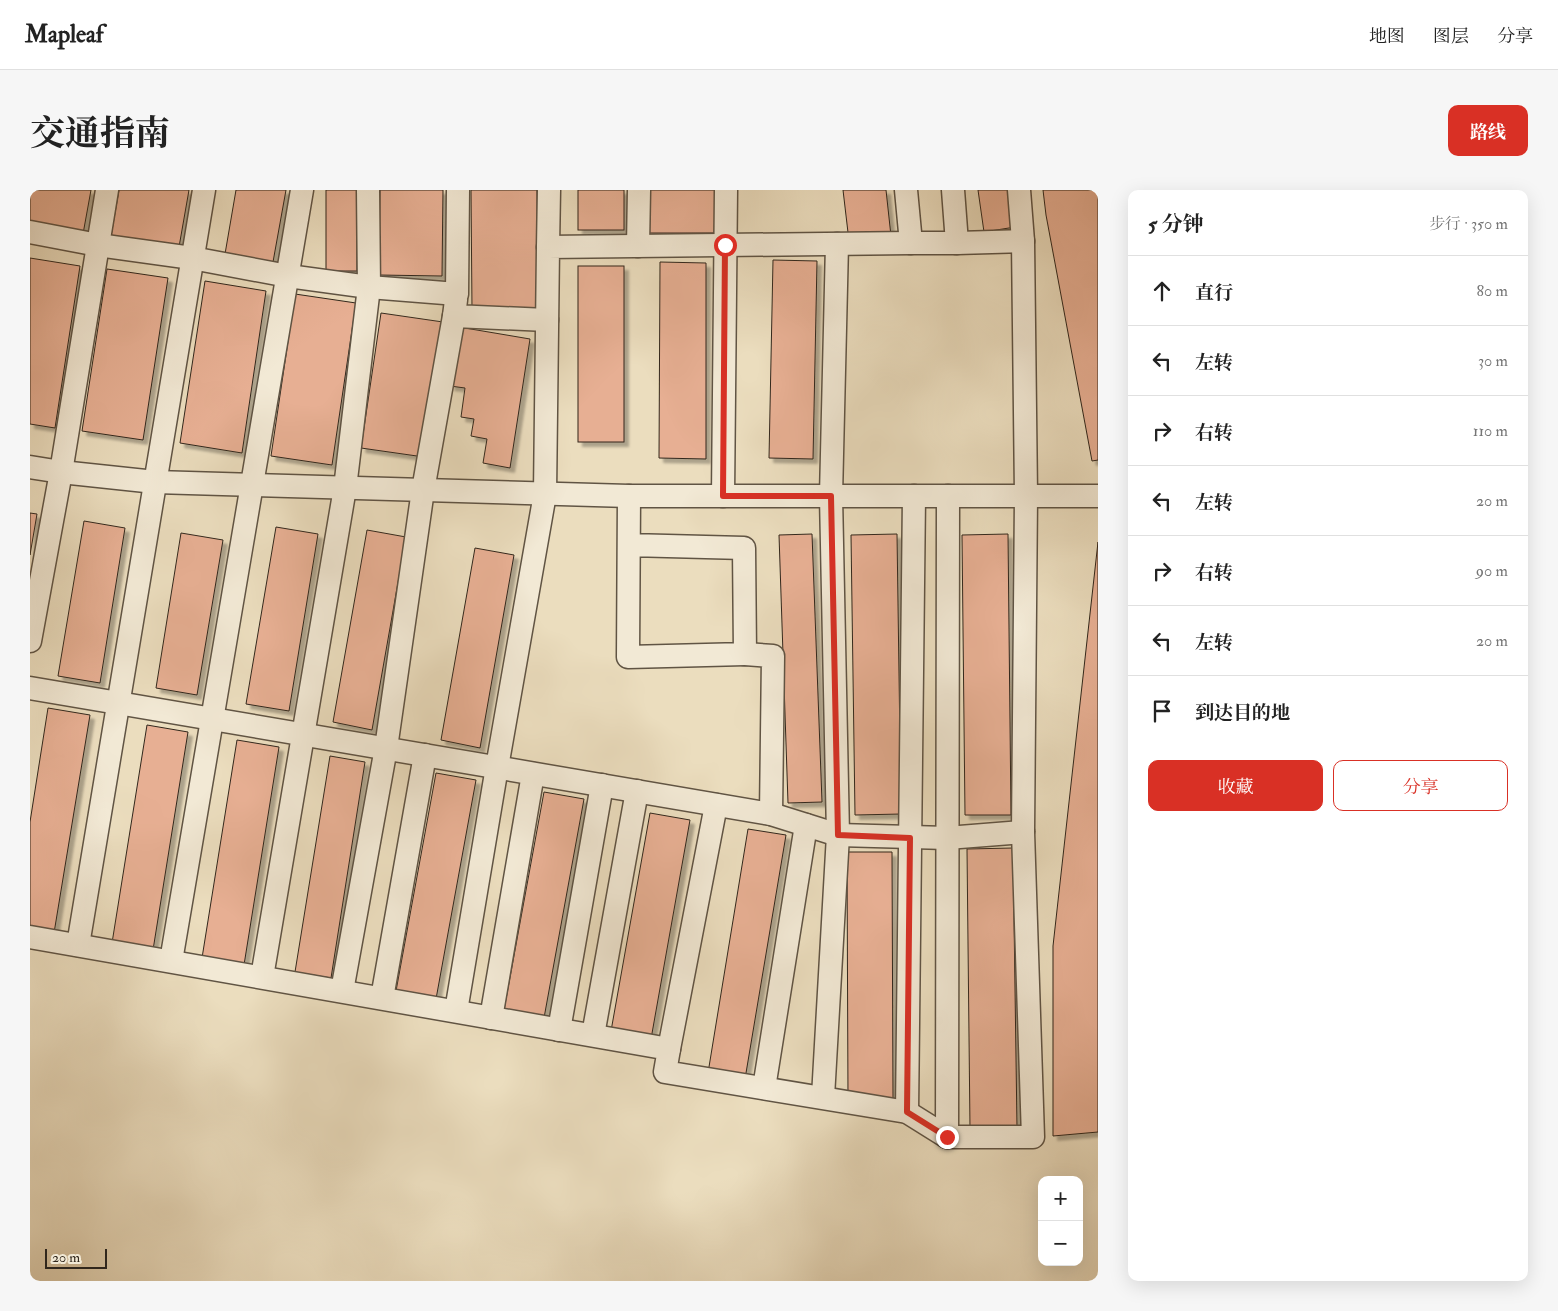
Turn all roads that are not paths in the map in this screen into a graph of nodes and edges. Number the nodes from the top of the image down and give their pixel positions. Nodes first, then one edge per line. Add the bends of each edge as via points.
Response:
1 (108, 190) edge
2 (204, 190) edge
3 (302, 190) edge
4 (368, 190) edge
5 (458, 190) edge
6 (550, 190) edge
7 (639, 190) edge
8 (726, 190) edge
9 (906, 190) edge
10 (953, 190) edge
11 (1018, 190) edge
12 (30, 232) edge
13 (1023, 241) junction
14 (911, 243) junction
15 (957, 243) junction
16 (98, 244) junction
17 (837, 244) junction
18 (725, 245) junction
19 (638, 246) junction
20 (548, 247) junction
21 (192, 258) junction
22 (288, 276) junction
23 (370, 287) junction
24 (455, 305) junction
25 (547, 320) junction
26 (30, 467) edge
27 (61, 472) junction
28 (155, 482) junction
29 (252, 485) junction
30 (345, 488) junction
31 (423, 490) junction
32 (545, 494) junction
33 (629, 496) junction
34 (723, 496) junction
35 (831, 496) junction
36 (914, 496) junction
37 (948, 496) junction
38 (1026, 496) junction
39 (1098, 496) edge
40 (629, 545) junction
41 (30, 641) edge
42 (745, 654) junction
43 (30, 688) edge
44 (118, 703) junction
45 (213, 719) junction
46 (303, 734) junction
47 (386, 748) junction
48 (425, 755) junction
49 (497, 767) junction
50 (534, 774) junction
51 (602, 785) junction
52 (637, 791) junction
53 (716, 804) junction
54 (771, 814) junction
55 (806, 825) junction
56 (1023, 832) junction
57 (838, 835) junction
58 (910, 838) junction
59 (948, 838) junction
60 (30, 937) edge
61 (78, 945) junction
62 (171, 961) junction
63 (262, 978) junction
64 (342, 991) junction
65 (382, 998) junction
66 (456, 1011) junction
67 (491, 1018) junction
68 (559, 1030) junction
69 (593, 1035) junction
70 (669, 1049) junction
71 (764, 1088) junction
72 (823, 1098) junction
73 (907, 1112) junction
74 (947, 1137) junction

1 - 16 street
2 - 21 street
3 - 22 street
4 - 23 street
5 - 24 street
6 - 20 street
7 - 19 street
8 - 18 street
9 - 14 street
10 - 15 street
11 - 13 street
12 - 16 street
13 - 15 street
13 - 38 street
14 - 15 street
14 - 17 street
16 - 21 street
16 - 27 street
17 - 18 street
17 - 35 street
18 - 19 street
18 - 34 street
19 - 20 street
20 - 25 street
21 - 22 street
21 - 28 street
22 - 23 street
22 - 29 street
23 - 24 street
23 - 30 street
24 - 25 street
24 - 31 street
25 - 32 street
26 - 27 street
27 - 28 street
27 - 41 street
28 - 29 street
28 - 44 street
29 - 30 street
29 - 45 street
30 - 31 street
30 - 46 street
31 - 32 street
31 - 47 street
32 - 33 street
32 - 49 street
33 - 34 street
33 - 40 street
34 - 35 street
35 - 36 street
35 - 57 street
36 - 37 street
36 - 58 street
37 - 38 street
37 - 59 street
38 - 39 street
38 - 56 street
40 - 42 street via 744,548
40 - 42 street via 628,657
42 - 54 street via 773,656
43 - 44 street
44 - 45 street
44 - 61 street
45 - 46 street
45 - 62 street
46 - 47 street
46 - 63 street
47 - 48 street
47 - 64 street
48 - 49 street
48 - 65 street
49 - 50 street
49 - 66 street
50 - 51 street
50 - 67 street
51 - 52 street
51 - 68 street
52 - 53 street
52 - 69 street
53 - 54 street
53 - 70 street
54 - 55 street
55 - 57 street
55 - 71 street
56 - 59 street
56 - 74 street via 1033,1137
57 - 58 street
57 - 72 street
58 - 59 street
58 - 73 street
59 - 74 street
60 - 61 street
61 - 62 street
62 - 63 street
63 - 64 street
64 - 65 street
65 - 66 street
66 - 67 street
67 - 68 street
68 - 69 street
69 - 70 street
70 - 71 street via 666,1072
71 - 72 street
72 - 73 street
73 - 74 street

